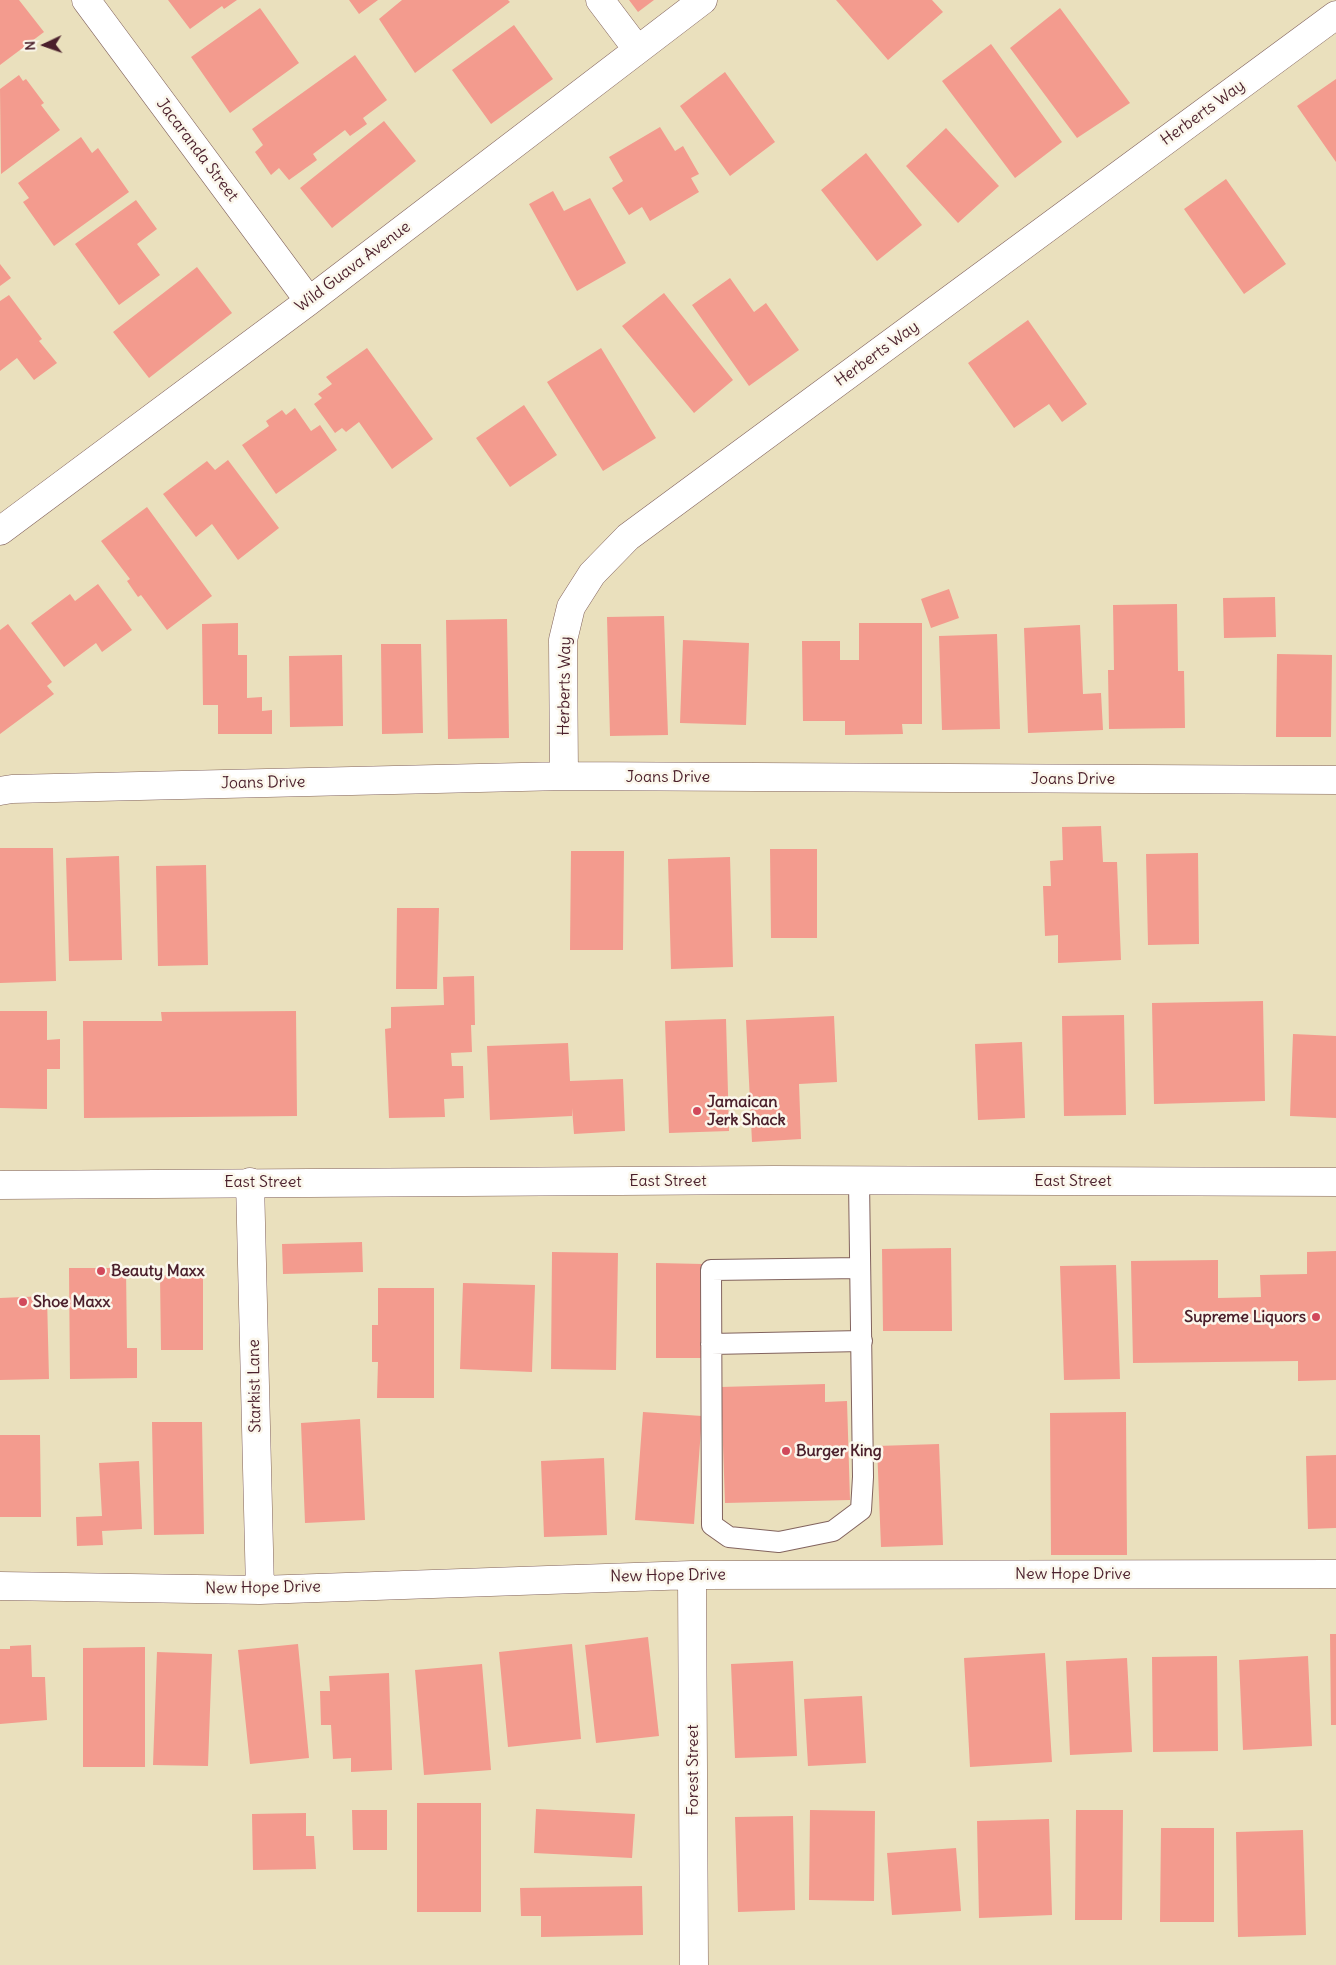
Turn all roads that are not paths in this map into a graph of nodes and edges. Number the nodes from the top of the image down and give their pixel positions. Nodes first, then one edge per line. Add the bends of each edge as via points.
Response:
1 (86, 0) edge
2 (600, 0) edge
3 (703, 0) edge
4 (1336, 15) edge
5 (637, 49) junction
6 (309, 301) junction
7 (0, 531) edge
8 (564, 776) junction
9 (1336, 780) edge
10 (0, 791) edge
11 (859, 1180) junction
12 (250, 1182) junction
13 (1336, 1182) edge
14 (0, 1185) edge
15 (860, 1268) junction
16 (862, 1341) junction
17 (711, 1344) junction
18 (1336, 1574) edge
19 (692, 1575) junction
20 (0, 1586) edge
21 (260, 1590) junction
22 (694, 1965) edge

1 - 6 street, Jacaranda Street
2 - 5 street
3 - 5 street, Wild Guava Avenue
4 - 8 street, Herberts Way via 628,537 592,574 571,607 563,640
5 - 6 street, Wild Guava Avenue
6 - 7 street, Wild Guava Avenue
8 - 9 street, Joans Drive
8 - 10 street, Joans Drive
11 - 12 street, East Street
11 - 13 street, East Street
11 - 15 lane
12 - 14 street, East Street
12 - 21 street, Starkist Lane
15 - 16 lane
15 - 17 lane via 711,1270
16 - 17 lane
16 - 17 lane via 861,1510 833,1531 779,1542 729,1537 712,1525
18 - 19 street, New Hope Drive
19 - 21 street, New Hope Drive
19 - 22 street, Forest Street
20 - 21 street, New Hope Drive

